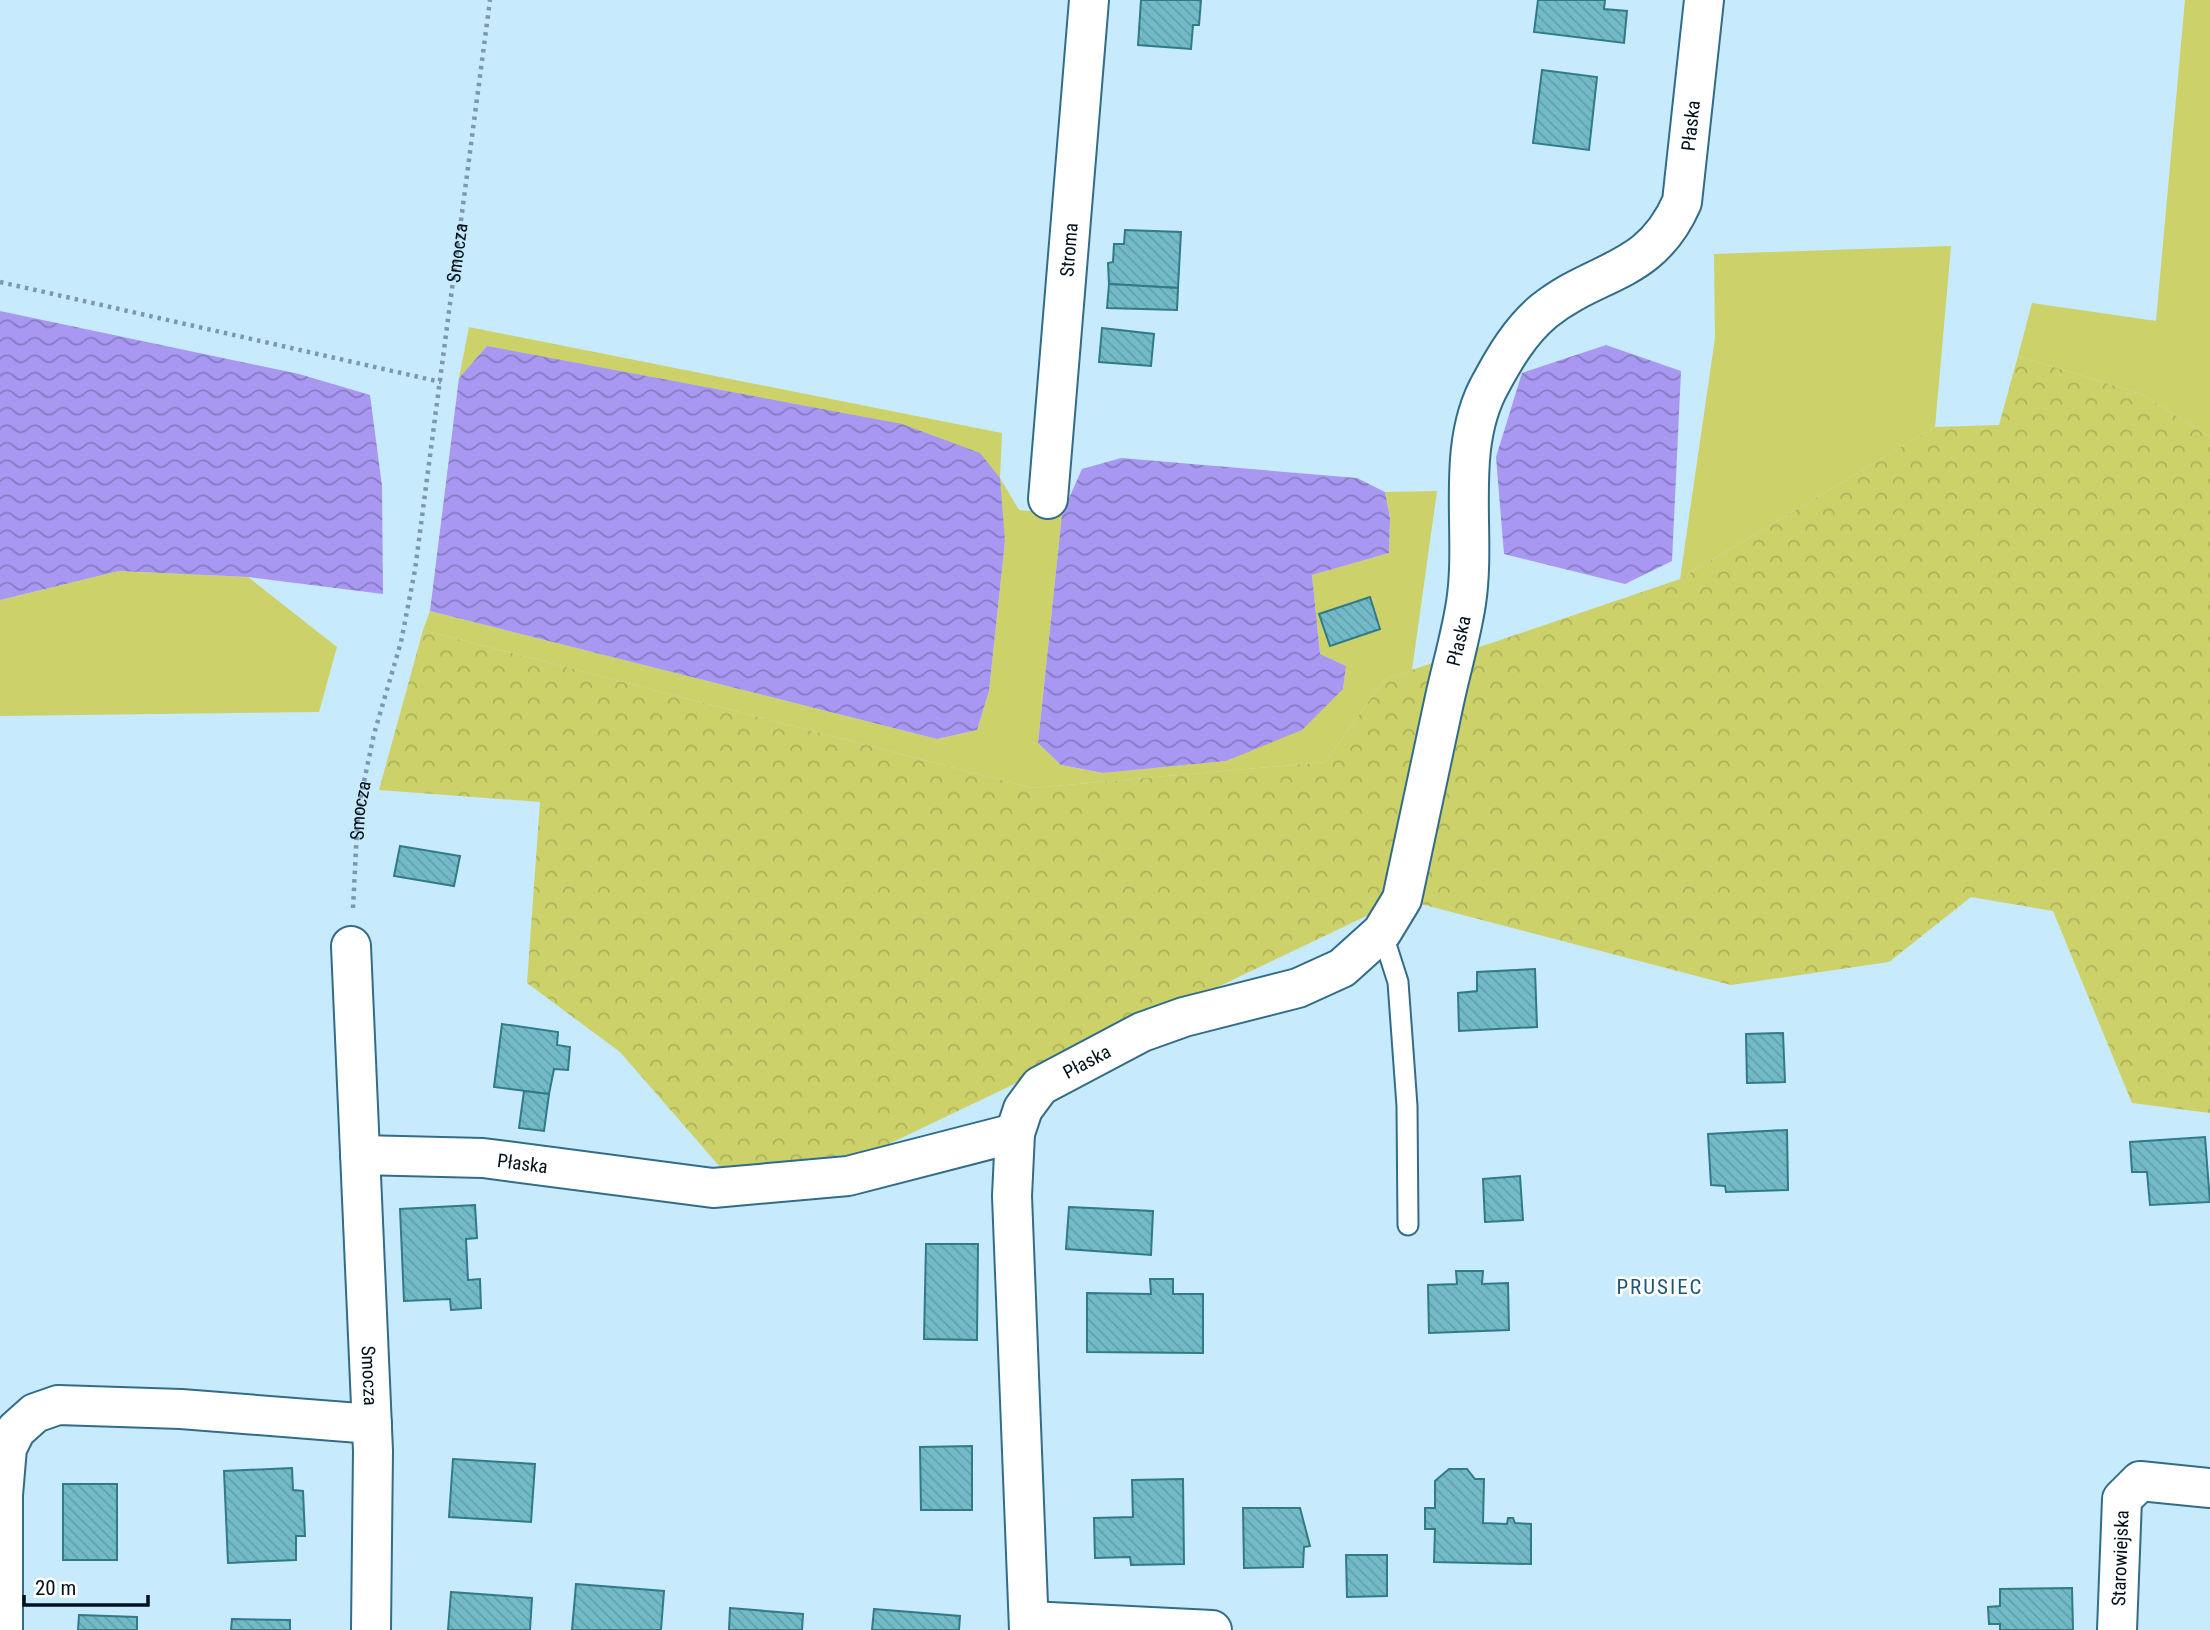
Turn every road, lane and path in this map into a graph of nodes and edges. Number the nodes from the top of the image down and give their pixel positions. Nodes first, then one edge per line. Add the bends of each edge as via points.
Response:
1 (490, 0) edge
2 (1089, 0) edge
3 (1704, 0) edge
4 (0, 282) edge
5 (441, 382) junction
6 (1048, 499) dead end
7 (1382, 932) junction
8 (351, 946) joint
9 (1015, 1133) junction
10 (360, 1155) junction
11 (1408, 1225) dead end
12 (372, 1424) junction
13 (2210, 1488) edge
14 (1029, 1626) edge
15 (3, 1630) edge
16 (371, 1630) edge
17 (1212, 1630) edge
18 (2117, 1630) edge

1 - 5 path, Smocza
2 - 6 street, Stroma
3 - 7 street, Płaska via 1682,202 1670,229 1625,267 1544,312 1514,343 1475,420 1466,603 1402,899
4 - 5 path
5 - 8 path, Smocza via 415,570 358,810
7 - 9 street, Płaska via 1342,968 1309,983 1142,1032 1065,1072 1040,1086 1023,1109
7 - 11 lane via 1398,982 1407,1106
8 - 10 street, Smocza
9 - 10 street, Płaska via 848,1176 713,1188 483,1158
9 - 14 street, Płaska via 1012,1196
10 - 12 street, Smocza
12 - 15 street via 72,1405 35,1413 16,1430 7,1448
12 - 16 street, Smocza
13 - 18 street, Starowiejska via 2140,1480 2122,1499
14 - 17 street, Płaska

